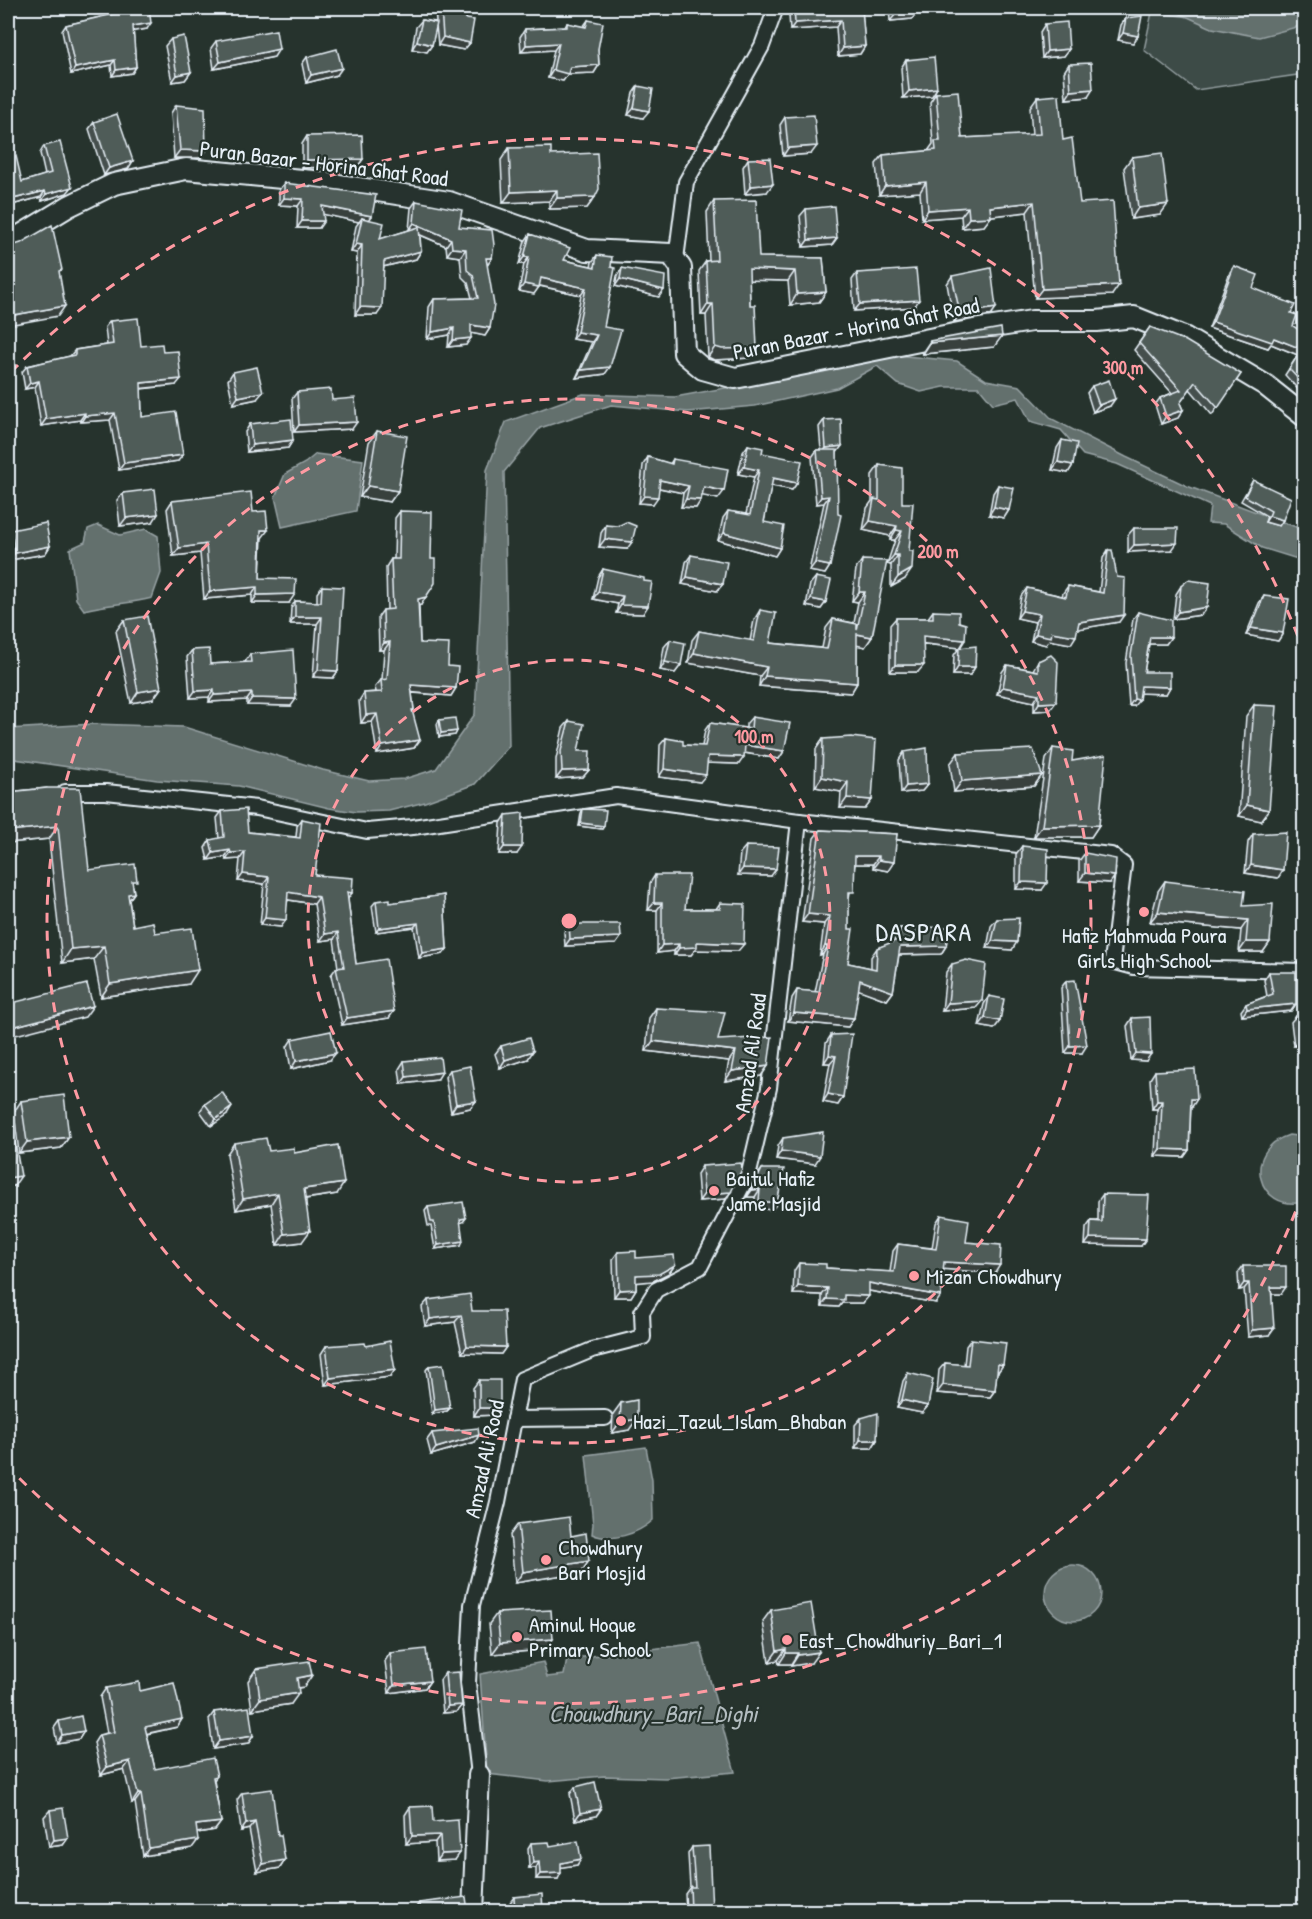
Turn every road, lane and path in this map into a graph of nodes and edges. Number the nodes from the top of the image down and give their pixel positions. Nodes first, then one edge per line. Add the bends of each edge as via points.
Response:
1 (776, 8) edge
2 (8, 243) edge
3 (676, 260) junction
4 (1305, 416) edge
5 (50, 792) edge
6 (799, 821) junction
7 (1305, 971) edge
8 (605, 1418) dead end
9 (514, 1419) junction
10 (480, 1775) joint
11 (473, 1911) edge

1 - 3 street via 762,46 686,182
2 - 3 main road, Puran Bazar - Horina Ghat Road via 114,184 186,169 313,181 449,202 587,250 663,252
3 - 4 main road, Puran Bazar - Horina Ghat Road via 681,268 684,353 703,369 735,378 974,330 1032,321 1097,321 1134,316 1186,338 1265,385
5 - 6 street via 106,792 257,808 367,831 616,796
6 - 7 street via 1111,855 1124,865 1112,961 1134,967
6 - 9 street, Amzad Ali Road via 769,1088 749,1173 700,1267 656,1290 642,1312 643,1337 592,1350 522,1379
8 - 9 street
9 - 10 street, Amzad Ali Road via 472,1605 468,1683
10 - 11 main road

